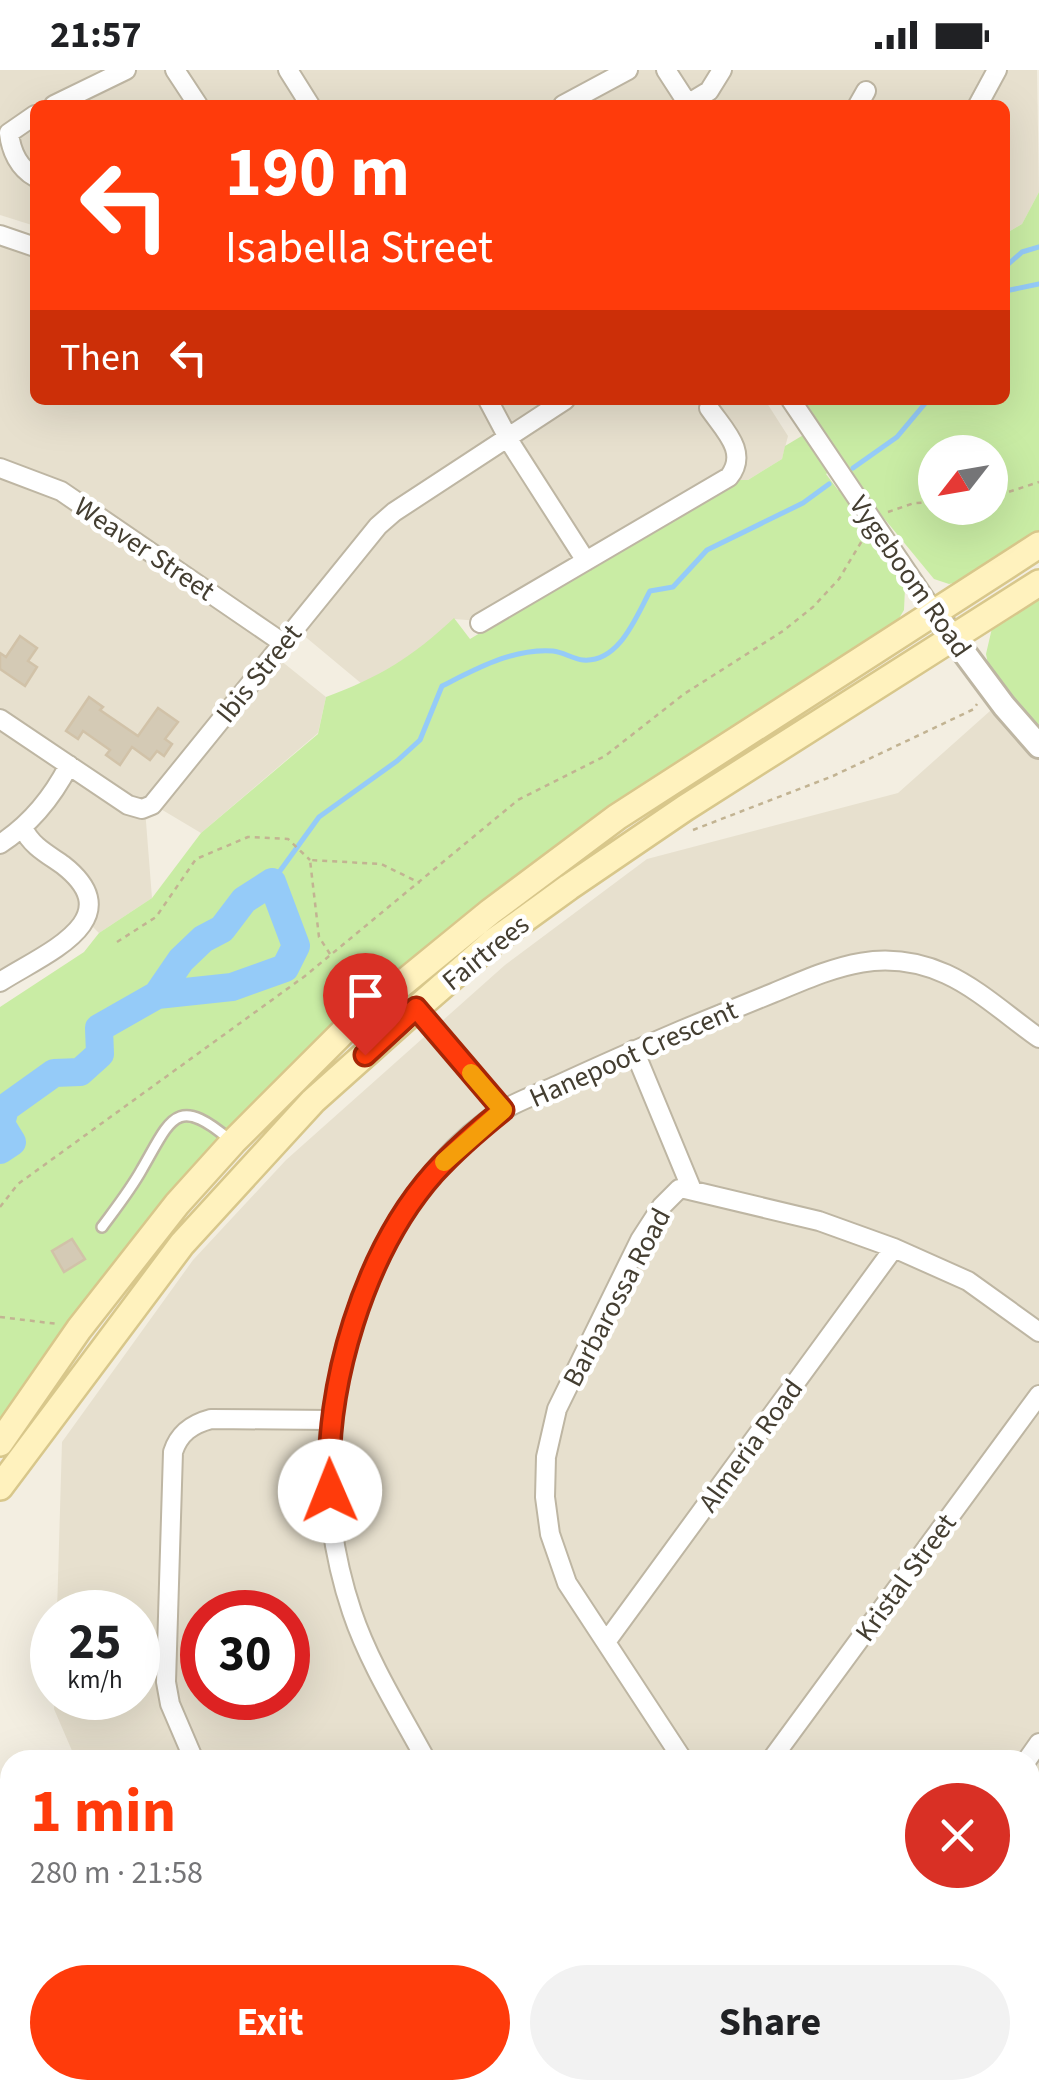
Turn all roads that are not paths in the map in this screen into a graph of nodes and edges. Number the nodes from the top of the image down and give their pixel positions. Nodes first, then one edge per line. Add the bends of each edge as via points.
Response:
1 (126, 70) edge
2 (175, 70) edge
3 (288, 70) edge
4 (628, 70) edge
5 (666, 70) edge
6 (722, 70) edge
7 (998, 70) edge
8 (598, 78) edge
9 (83, 99) edge
10 (195, 100) edge
11 (307, 100) edge
12 (569, 100) edge
13 (685, 100) edge
14 (693, 100) edge
15 (981, 100) edge
16 (30, 118) edge
17 (4, 132) edge
18 (30, 173) edge
19 (0, 235) edge
20 (30, 245) edge
21 (491, 405) edge
22 (557, 405) edge
23 (794, 405) edge
24 (710, 408) dead end
25 (509, 436) junction
26 (0, 468) edge
27 (1039, 544) edge
28 (586, 561) junction
29 (1039, 583) edge
30 (934, 612) junction
31 (480, 623) dead end
32 (954, 636) junction
33 (282, 643) junction
34 (0, 719) edge
35 (1039, 746) edge
36 (70, 765) junction
37 (24, 829) junction
38 (0, 844) edge
39 (0, 982) edge
40 (416, 1008) junction
41 (1039, 1038) edge
42 (634, 1050) junction
43 (503, 1110) junction
44 (232, 1142) junction
45 (692, 1190) junction
46 (102, 1226) dead end
47 (894, 1248) junction
48 (1039, 1332) edge
49 (1039, 1395) edge
50 (331, 1420) junction
51 (0, 1443) edge
52 (0, 1486) edge
53 (606, 1642) junction
54 (190, 1750) edge
55 (421, 1750) edge
56 (676, 1750) edge
57 (778, 1750) edge

1 - 9 street
2 - 10 street
3 - 11 street
4 - 8 street
5 - 13 street
6 - 14 street
7 - 15 street
8 - 12 street
16 - 17 street
17 - 18 street
19 - 20 street
21 - 25 street
22 - 25 street, Ibis Street
23 - 30 street, Vygeboom Road
24 - 28 street via 736,448 737,467
25 - 28 street
25 - 33 street, Ibis Street via 378,526
26 - 33 street, Weaver Street via 61,492
27 - 30 main road, Fairtrees
28 - 31 street
29 - 32 main road, Fairtrees
30 - 32 street, Vygeboom Road
30 - 44 main road, Fairtrees via 617,817 490,912 343,1032
32 - 35 street, Vygeboom Road
32 - 40 main road, Fairtrees via 569,887
33 - 36 street, Ibis Street via 152,805 128,806
34 - 36 street, Ibis Street
36 - 37 street
37 - 38 street
37 - 39 street via 68,870 88,896 90,914 80,929
40 - 43 street
40 - 52 main road, Fairtrees via 314,1101 182,1244
41 - 42 street, Hanepoot Crescent via 945,974 883,961 837,966
42 - 43 street, Hanepoot Crescent
42 - 45 street
43 - 50 street, Hanepoot Crescent via 464,1142 404,1212 350,1335
44 - 46 lane via 198,1116 174,1120
44 - 51 main road, Fairtrees via 79,1329
45 - 47 street, Barbarossa Road via 819,1221
45 - 53 street, Barbarossa Road via 670,1197 640,1240 550,1430 550,1534 567,1583
47 - 48 street, Barbarossa Road via 968,1281
47 - 53 street, Almeria Road
49 - 57 street, Kristal Street
50 - 54 street via 211,1418 177,1438 166,1682
50 - 55 street, Hanepoot Crescent via 332,1517 352,1611
53 - 56 street, Barbarossa Road

